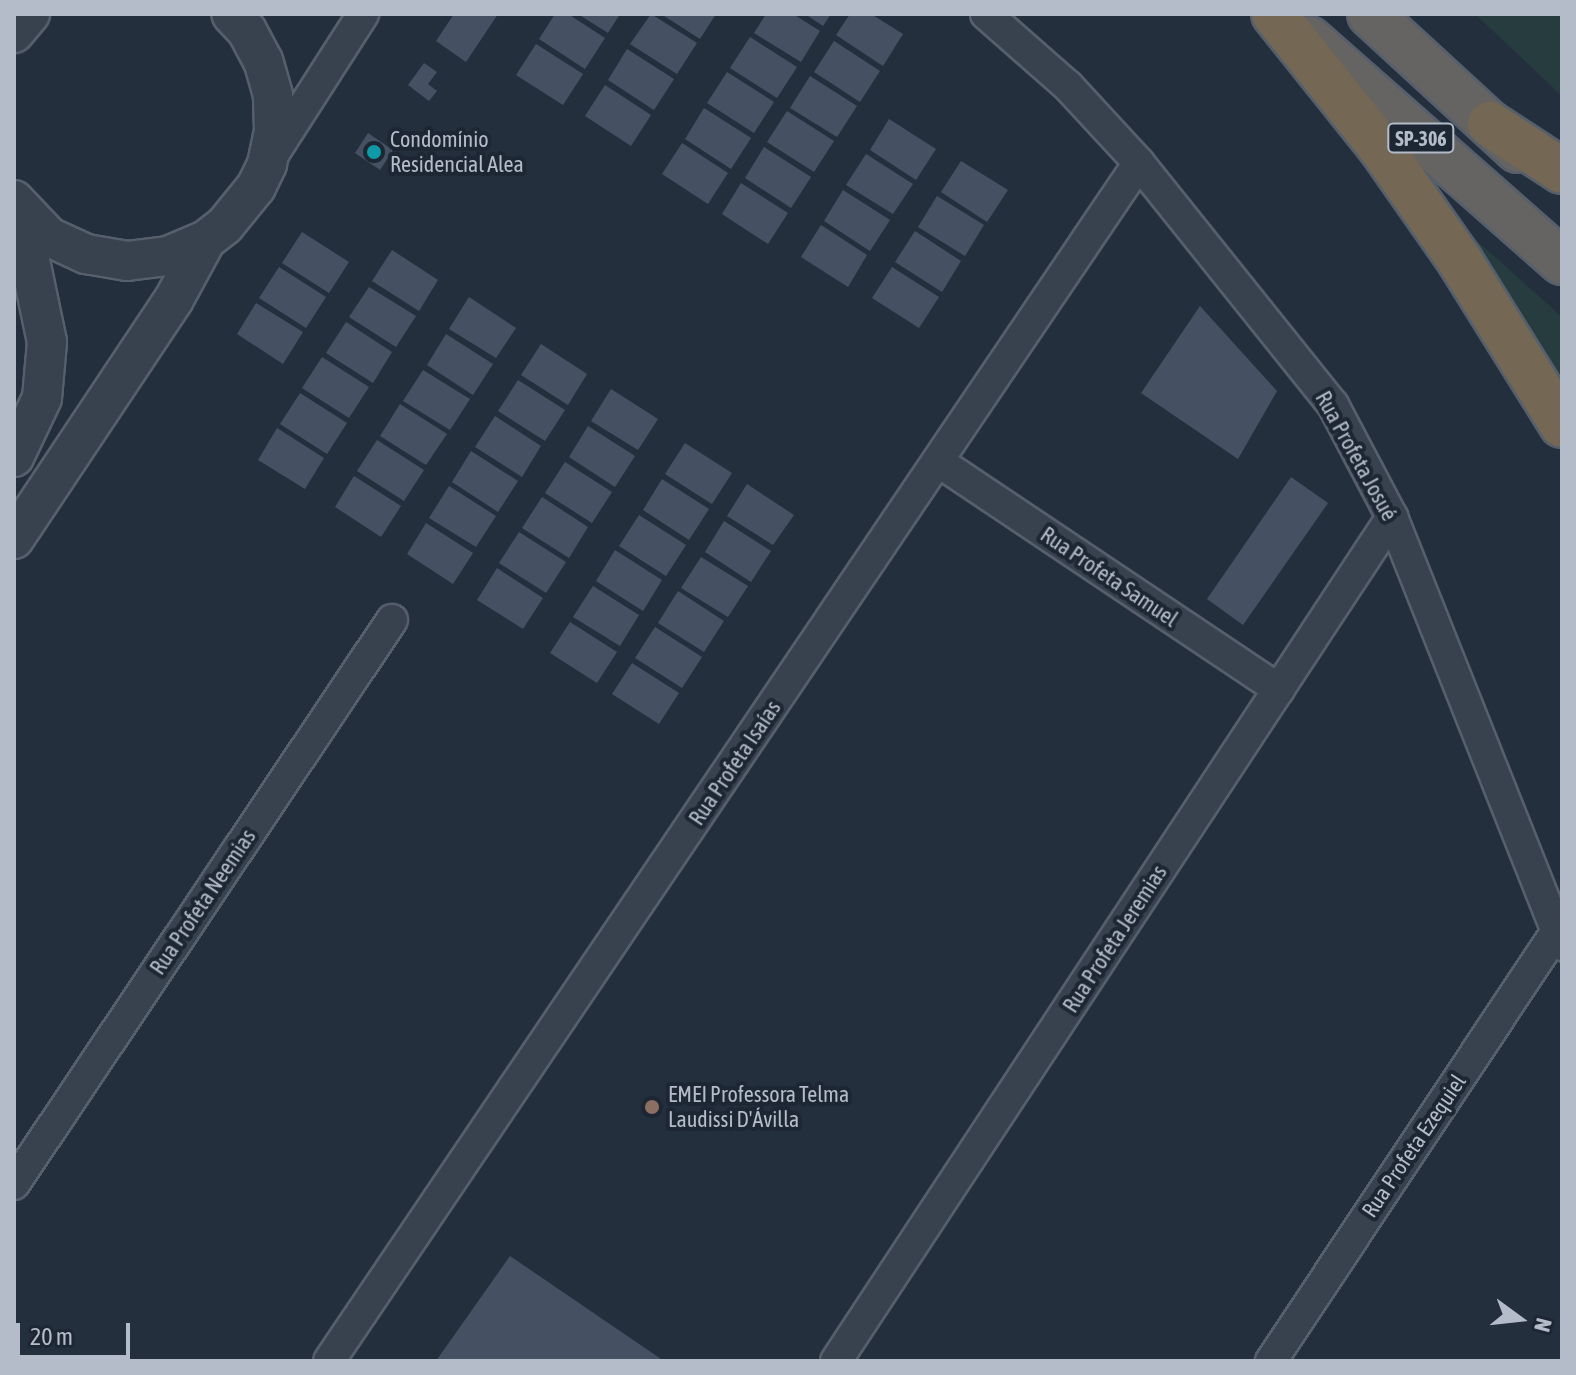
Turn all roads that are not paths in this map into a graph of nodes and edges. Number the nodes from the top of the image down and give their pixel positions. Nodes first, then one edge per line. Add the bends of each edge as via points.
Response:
1 (30, 14) edge
2 (231, 14) edge
3 (363, 14) edge
4 (986, 14) edge
5 (1277, 14) edge
6 (1370, 14) edge
7 (14, 33) edge
8 (1490, 124) junction
9 (1139, 163) junction
10 (267, 164) junction
11 (1562, 171) edge
12 (1562, 190) edge
13 (17, 204) edge
14 (206, 240) junction
15 (1562, 262) edge
16 (1562, 425) edge
17 (14, 457) edge
18 (939, 462) junction
19 (1392, 517) junction
20 (14, 539) edge
21 (392, 620) dead end
22 (1279, 690) junction
23 (1559, 938) edge
24 (14, 1184) edge
25 (329, 1361) edge
26 (836, 1361) edge
27 (1271, 1361) edge

1 - 7 street
2 - 10 street via 263,61 273,95 274,130
3 - 10 street via 338,67
4 - 9 street, Rua Profeta Josué via 1068,86
5 - 15 highway, SP-306
5 - 16 highway via 1460,261
6 - 8 highway, SP-306
8 - 11 highway
8 - 12 highway, SP-306
9 - 18 street, Rua Profeta Isaías
9 - 19 street, Rua Profeta Josué via 1333,405
10 - 14 street via 243,207
13 - 14 street via 49,237 86,254 127,261 168,256
13 - 17 street via 47,342 42,398
14 - 20 street via 174,299
18 - 22 street, Rua Profeta Samuel
18 - 25 street, Rua Profeta Isaías
19 - 22 street, Rua Profeta Jeremias
19 - 23 street, Rua Profeta Josué
21 - 24 street, Rua Profeta Neemias
22 - 26 street, Rua Profeta Jeremias
23 - 27 street, Rua Profeta Ezequiel

